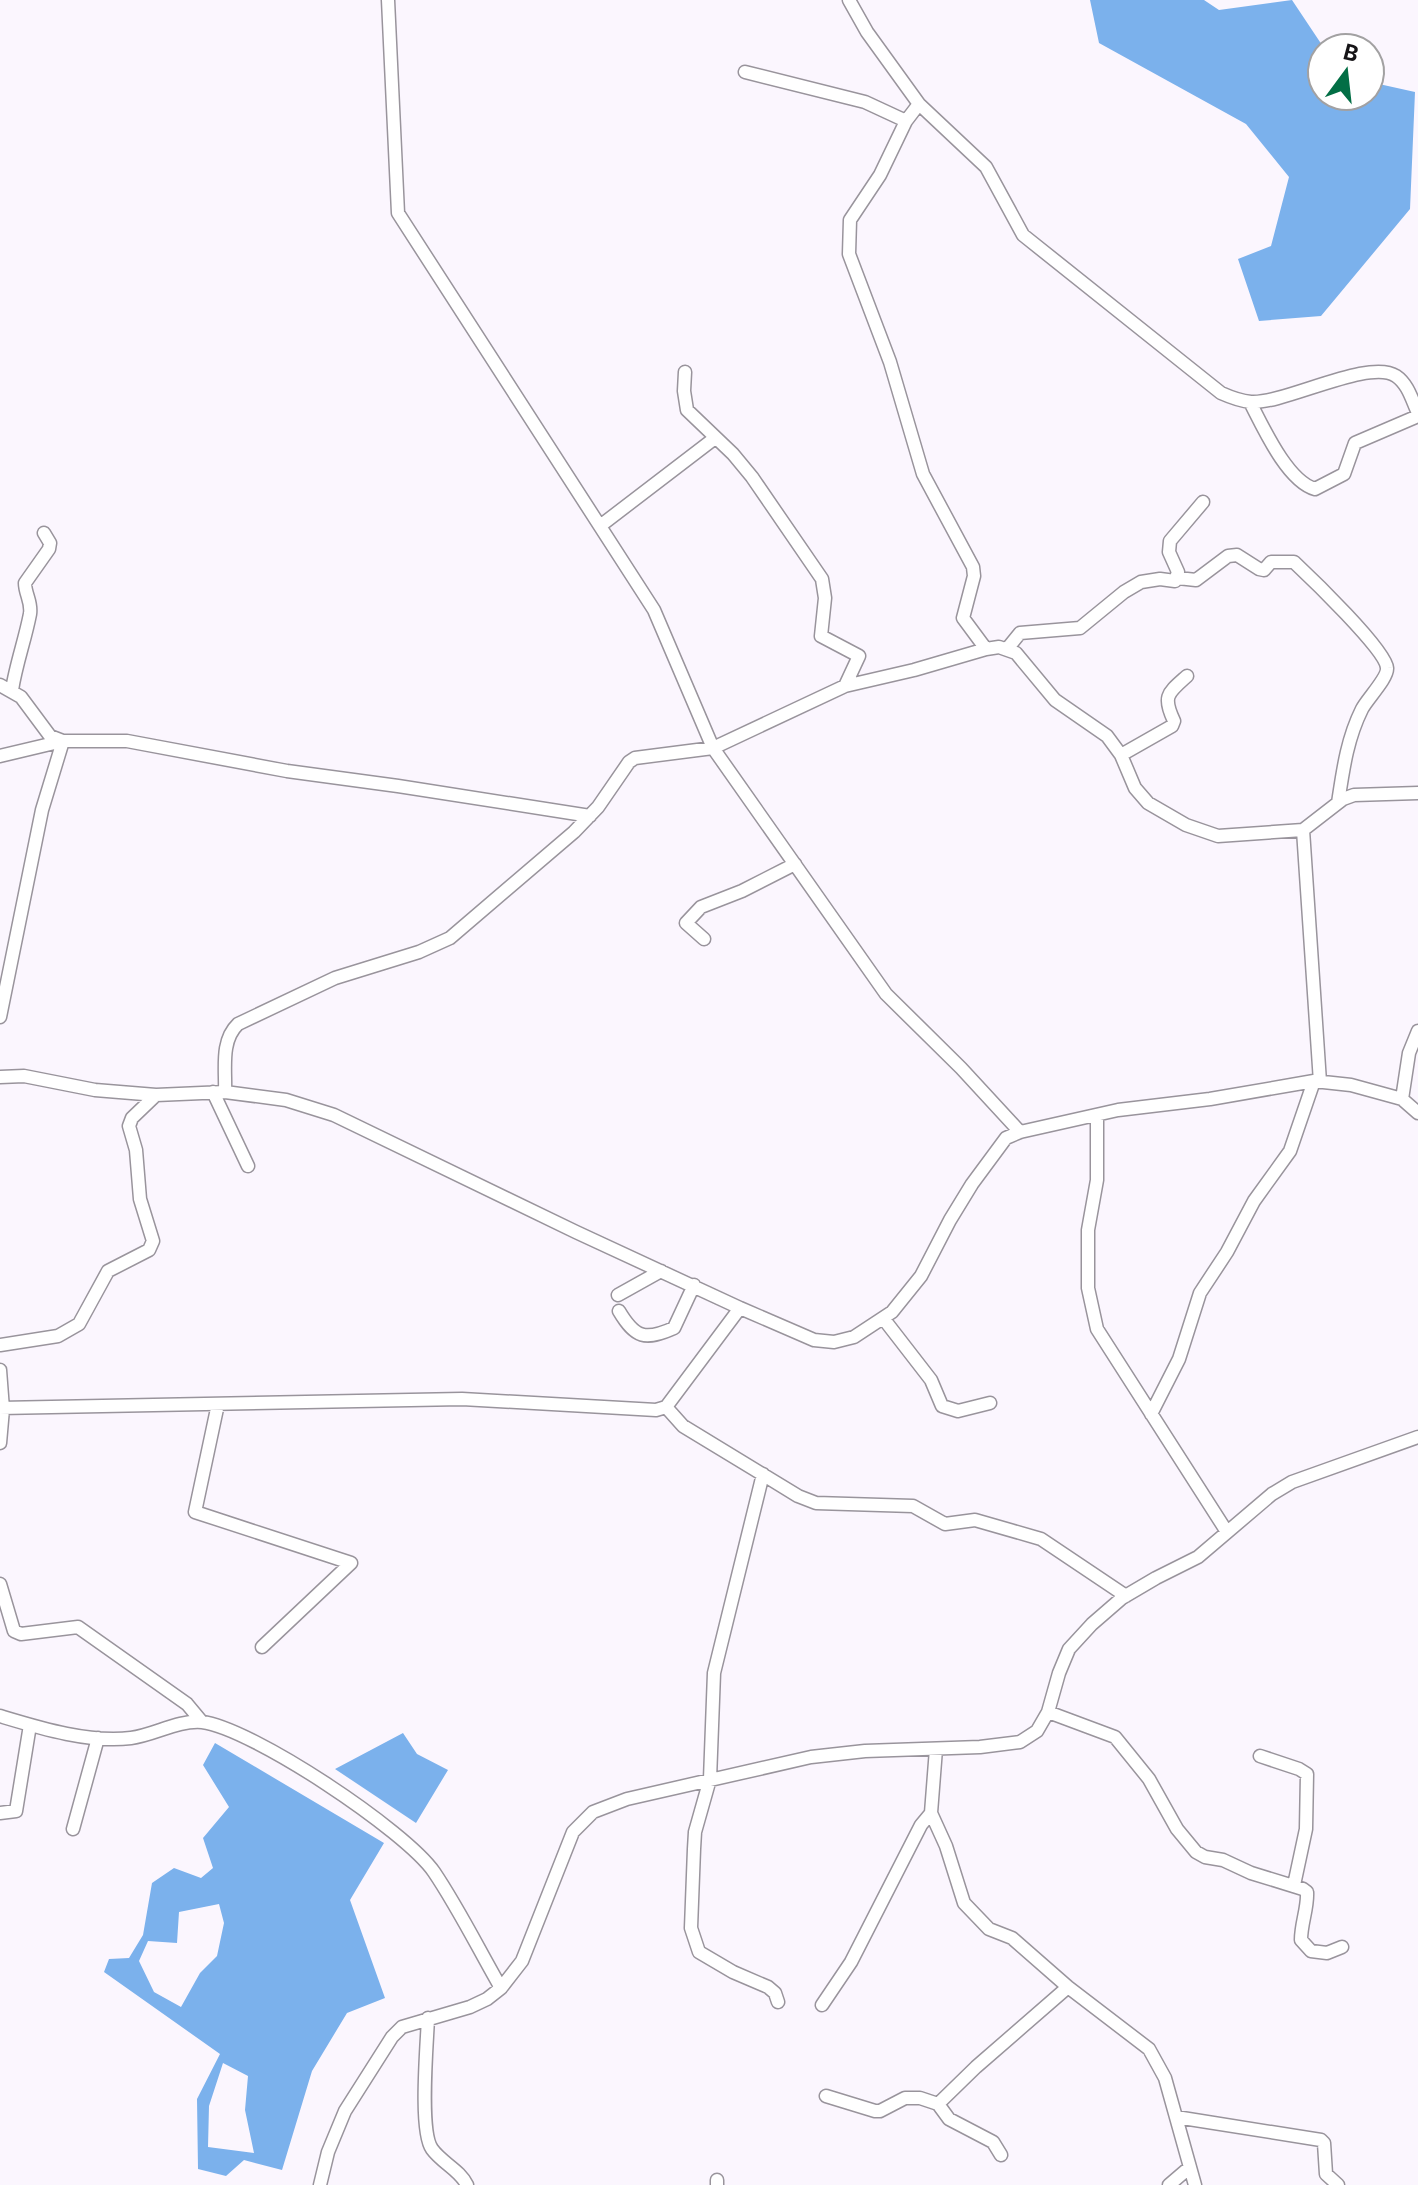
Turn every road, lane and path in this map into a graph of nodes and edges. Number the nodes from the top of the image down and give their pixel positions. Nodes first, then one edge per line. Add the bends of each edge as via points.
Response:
1 (388, 0) edge
2 (849, 0) edge
3 (745, 72) dead end
4 (919, 104) junction
5 (906, 121) junction
6 (685, 372) dead end
7 (1250, 402) junction
8 (1418, 414) edge
9 (715, 438) junction
10 (1203, 502) dead end
11 (600, 526) junction
12 (44, 533) dead end
13 (1178, 578) junction
14 (986, 649) junction
15 (1007, 649) junction
16 (1187, 676) dead end
17 (845, 686) junction
18 (6, 688) edge
19 (63, 741) junction
20 (713, 748) junction
21 (1121, 755) junction
22 (0, 756) edge
23 (1418, 793) edge
24 (1338, 803) junction
25 (590, 816) junction
26 (1303, 830) junction
27 (795, 864) junction
28 (704, 939) dead end
29 (0, 1017) edge
30 (1418, 1031) edge
31 (0, 1077) edge
32 (1317, 1081) junction
33 (219, 1092) junction
34 (156, 1095) junction
35 (1402, 1099) junction
36 (1418, 1113) edge
37 (1097, 1115) junction
38 (1020, 1132) junction
39 (248, 1166) dead end
40 (661, 1271) junction
41 (694, 1285) junction
42 (618, 1295) dead end
43 (740, 1308) junction
44 (619, 1311) dead end
45 (883, 1318) junction
46 (0, 1345) edge
47 (0, 1370) edge
48 (990, 1403) dead end
49 (218, 1404) junction
50 (666, 1407) junction
51 (2, 1409) edge
52 (1151, 1414) junction
53 (1418, 1437) edge
54 (0, 1443) edge
55 (763, 1474) junction
56 (1227, 1532) junction
57 (0, 1584) edge
58 (1126, 1596) junction
59 (262, 1647) dead end
60 (1048, 1712) junction
61 (0, 1716) edge
62 (202, 1722) junction
63 (30, 1725) junction
64 (98, 1738) junction
65 (936, 1749) junction
66 (1260, 1756) dead end
67 (710, 1779) junction
68 (0, 1813) edge
69 (931, 1813) junction
70 (73, 1829) dead end
71 (1294, 1885) junction
72 (1342, 1947) dead end
73 (1068, 1987) junction
74 (501, 1988) junction
75 (778, 2002) dead end
76 (822, 2005) dead end
77 (428, 2018) junction
78 (826, 2096) dead end
79 (938, 2104) junction
80 (1176, 2117) junction
81 (1001, 2155) dead end
82 (1190, 2167) junction
83 (320, 2185) edge
84 (467, 2185) edge
85 (1169, 2185) edge
86 (1195, 2185) edge
87 (1338, 2185) edge

1 - 11 street via 398,213
2 - 4 street
3 - 5 street via 865,102
4 - 5 street
4 - 7 street via 986,167 1023,235 1221,393
5 - 14 street via 886,165 850,220 849,254 890,362 923,474 973,567 963,618
6 - 9 street via 687,410
7 - 8 street via 1380,371 1399,378
7 - 8 street via 1282,460 1315,489 1344,474 1355,443
9 - 11 street
9 - 17 street via 752,477 822,579 821,636 859,656
10 - 13 street via 1170,541
11 - 20 street via 654,610
12 - 18 street via 49,549 25,583 30,613
13 - 15 street via 1141,582 1080,628 1020,633
13 - 24 street via 1196,580 1233,555 1264,570 1271,562 1294,562 1340,605 1386,662 1386,675 1363,707 1349,741
14 - 15 street
14 - 17 street
15 - 21 street via 1024,661 1055,700 1107,736
16 - 21 street via 1167,699 1172,726
17 - 20 street
18 - 19 street via 27,702 50,736
19 - 22 street
19 - 25 street via 127,741 287,771
19 - 29 street via 42,810
20 - 25 street via 635,758
20 - 27 street
21 - 26 street via 1141,797 1186,825 1225,837
23 - 24 street via 1354,795
24 - 26 street
25 - 33 street via 450,938 335,978 238,1024 231,1030
26 - 32 street
27 - 28 street via 701,907 686,923
27 - 38 street via 886,994
30 - 35 street
31 - 34 street
32 - 35 street
32 - 37 street
32 - 52 street via 1290,1151 1200,1293 1179,1359
33 - 34 street
33 - 39 street
33 - 40 street via 286,1100 334,1115
34 - 46 street via 129,1126 140,1199 153,1241 149,1250 108,1271 79,1324 58,1336
35 - 36 street
37 - 38 street
37 - 52 street via 1088,1288 1097,1329
38 - 45 street via 994,1152 921,1276
40 - 41 street
40 - 42 street
41 - 43 street
41 - 44 street via 674,1328 658,1335 630,1329
43 - 45 street via 814,1340 834,1342 854,1337
43 - 50 street
45 - 48 street via 931,1380 942,1406 958,1411
47 - 51 street
49 - 50 street via 462,1399
49 - 51 street
49 - 59 street via 195,1512 351,1563
50 - 55 street via 683,1426
51 - 54 street
52 - 56 street
53 - 56 street via 1292,1482
55 - 58 street via 816,1503 913,1506 945,1524 975,1520 1041,1539
55 - 67 street via 714,1673
56 - 58 street via 1198,1557
57 - 62 street via 14,1631 78,1627 187,1704
58 - 60 street via 1069,1649
60 - 65 street via 1037,1731 1020,1742
60 - 71 street via 1115,1737 1196,1852
61 - 63 street
62 - 64 street via 131,1738
62 - 74 street via 272,1751 404,1840 433,1870
63 - 64 street
63 - 68 street via 16,1811
64 - 70 street
65 - 67 street via 811,1757
65 - 69 street
66 - 71 street via 1307,1774 1306,1829
67 - 74 street via 627,1799 581,1821 522,1961
67 - 75 street via 695,1832 693,1941 699,1952 768,1987
69 - 73 street via 964,1903 975,1918 1012,1938
69 - 76 street
71 - 72 street via 1307,1892 1301,1924 1305,1946 1327,1953
73 - 79 street
73 - 80 street via 1149,2049 1165,2078
74 - 77 street via 470,2007
77 - 83 street via 402,2027 385,2047 345,2111
77 - 84 street via 424,2102 430,2145
78 - 79 street via 875,2111 905,2098
79 - 81 street via 949,2119 993,2142
80 - 82 street
80 - 87 street via 1321,2140 1326,2174
82 - 85 street
82 - 86 street

